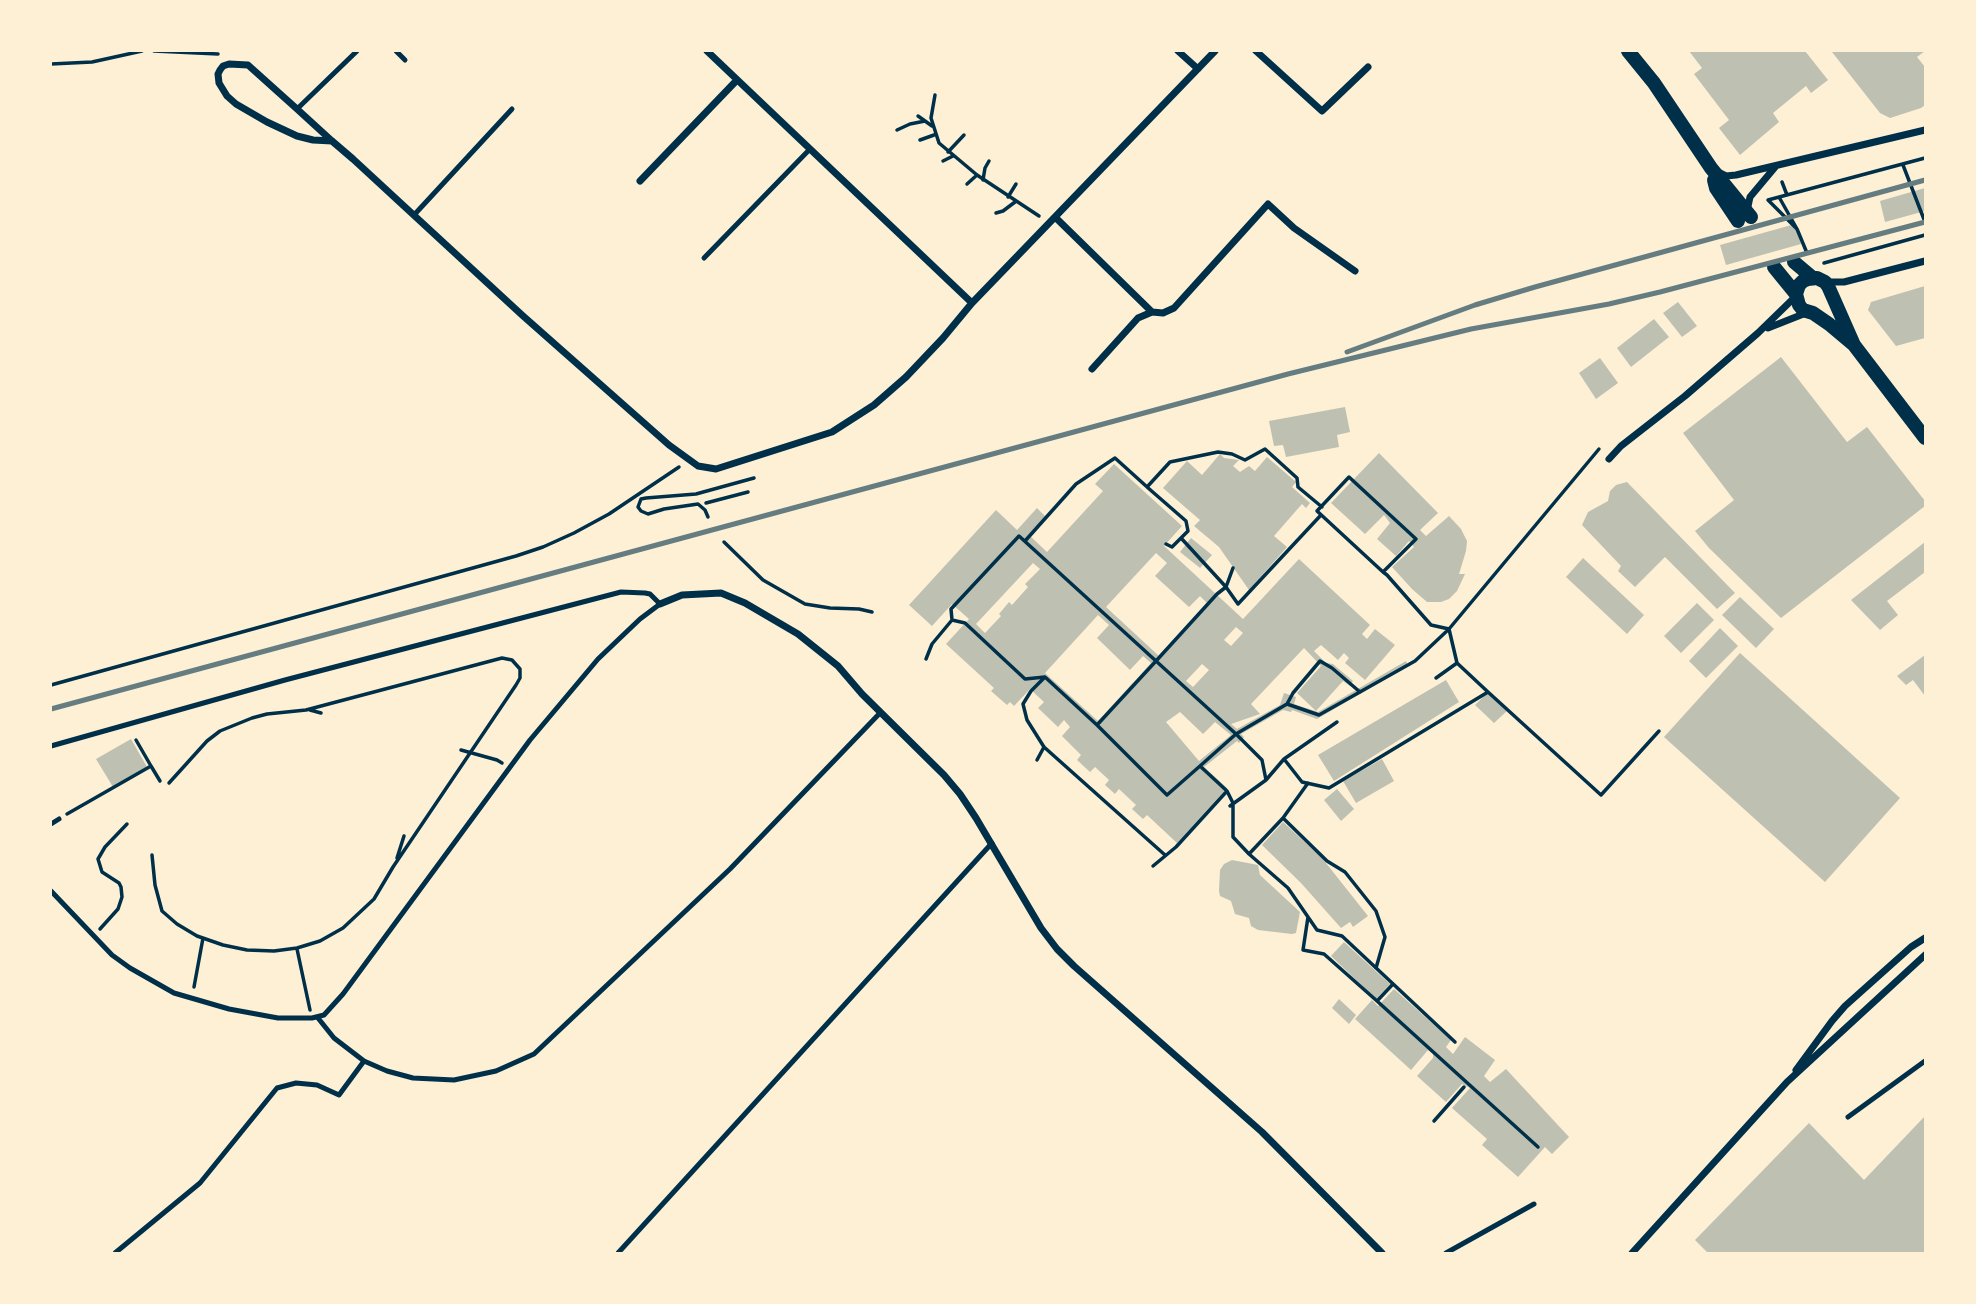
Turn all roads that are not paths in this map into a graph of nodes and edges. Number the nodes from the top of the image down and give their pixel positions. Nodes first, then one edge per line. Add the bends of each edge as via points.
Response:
1 (357, 51) edge
2 (396, 51) edge
3 (707, 51) edge
4 (1178, 51) edge
5 (1215, 51) edge
6 (1256, 51) edge
7 (1628, 51) edge
8 (405, 60) dead end
9 (1368, 67) dead end
10 (1198, 69) junction
11 (737, 80) junction
12 (297, 109) junction
13 (512, 109) dead end
14 (1925, 130) edge
15 (332, 141) junction
16 (810, 149) junction
17 (1776, 165) junction
18 (1711, 169) junction
19 (640, 181) dead end
20 (414, 215) junction
21 (1745, 217) joint
22 (1053, 220) junction
23 (704, 258) dead end
24 (1925, 261) edge
25 (1774, 267) dead end
26 (1355, 271) dead end
27 (1812, 274) junction
28 (1796, 295) junction
29 (972, 303) junction
30 (1152, 312) junction
31 (1810, 313) junction
32 (1758, 333) junction
33 (1854, 345) junction
34 (1092, 369) dead end
35 (1925, 438) edge
36 (1609, 459) dead end
37 (660, 604) junction
38 (880, 713) junction
39 (51, 746) edge
40 (59, 820) road end
41 (51, 824) edge
42 (992, 843) junction
43 (51, 891) edge
44 (1925, 938) edge
45 (1925, 955) edge
46 (1871, 981) junction
47 (1884, 992) junction
48 (315, 1018) junction
49 (364, 1061) junction
50 (1925, 1061) edge
51 (1787, 1082) junction
52 (1848, 1117) dead end
53 (1534, 1204) dead end
54 (115, 1253) edge
55 (618, 1253) edge
56 (1382, 1253) edge
57 (1447, 1253) edge
58 (1632, 1253) edge

1 - 12 lane
2 - 8 lane
3 - 11 street
4 - 10 street
5 - 10 street
6 - 9 street via 1322,111
7 - 18 main road
10 - 22 street
11 - 16 street
11 - 19 street
12 - 15 street
12 - 15 street via 248,65 229,64 218,74 219,83 236,104 307,139
13 - 20 lane
14 - 17 street
15 - 20 street
16 - 23 lane
16 - 29 street
17 - 18 street via 1730,176
17 - 21 street via 1750,197
18 - 21 main road
20 - 29 street via 669,445 698,466 716,470 832,432 874,405 906,377
22 - 29 street
22 - 30 street
24 - 27 street via 1844,282
25 - 28 main road
26 - 30 street via 1268,204 1174,308
27 - 28 main road via 1799,285
27 - 31 main road via 1831,296 1822,311
27 - 33 main road
28 - 31 main road via 1799,305
28 - 32 street
30 - 34 street via 1138,318
31 - 32 street
31 - 33 main road
32 - 36 street
33 - 35 main road
37 - 38 street via 682,595 721,593 745,603 798,634 838,666
37 - 39 lane via 650,594 621,592
37 - 48 lane via 598,659 530,740 344,994
38 - 42 street via 944,775
38 - 49 lane via 730,869 534,1054 496,1071 454,1080 413,1078
40 - 41 lane
42 - 55 lane
42 - 56 street via 1041,928 1073,966 1262,1132
43 - 48 lane via 112,955 174,993 278,1018
44 - 46 street
45 - 47 street
46 - 47 street
46 - 51 street via 1832,1021
47 - 51 street
48 - 49 lane
49 - 54 lane via 339,1095 317,1085 296,1083 277,1088 200,1183
50 - 52 lane
51 - 58 street
53 - 57 lane

